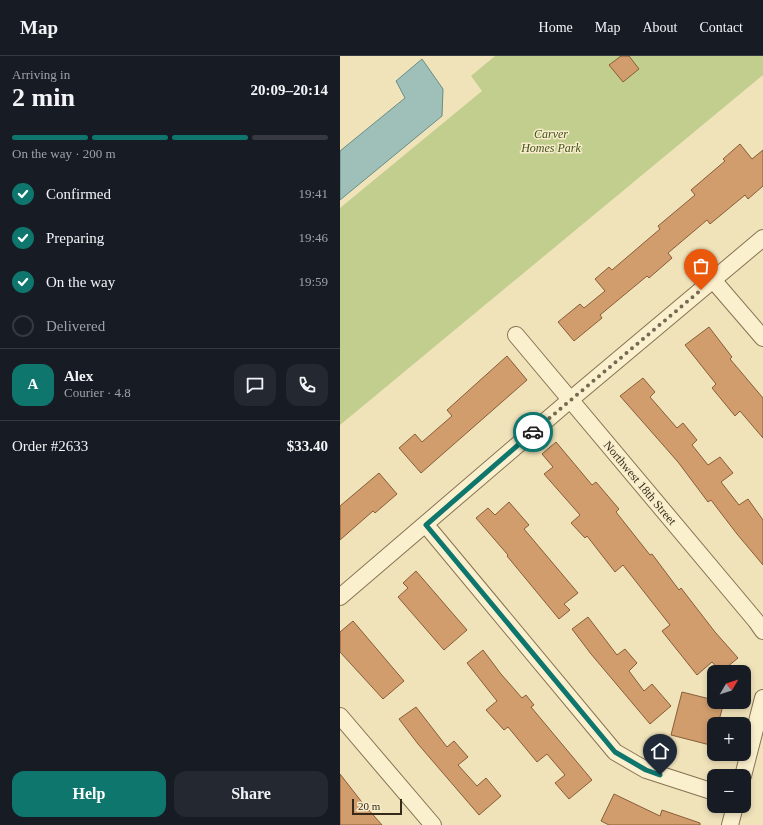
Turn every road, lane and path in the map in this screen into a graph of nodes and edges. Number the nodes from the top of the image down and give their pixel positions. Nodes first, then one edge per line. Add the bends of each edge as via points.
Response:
1 (763, 238) edge
2 (713, 280) junction
3 (516, 335) dead end
4 (763, 338) edge
5 (570, 400) junction
6 (426, 525) junction
7 (340, 597) edge
8 (763, 631) edge
9 (763, 698) edge
10 (340, 716) edge
11 (745, 769) edge
12 (707, 790) edge
13 (733, 813) edge
14 (433, 825) edge
15 (730, 825) edge

1 - 2 street
2 - 4 street
2 - 5 street
3 - 5 street, Northwest 18th Street
5 - 6 street
5 - 8 street, Northwest 18th Street
6 - 7 street
6 - 12 street via 615,752 646,770
9 - 11 street
10 - 14 street
13 - 15 street

